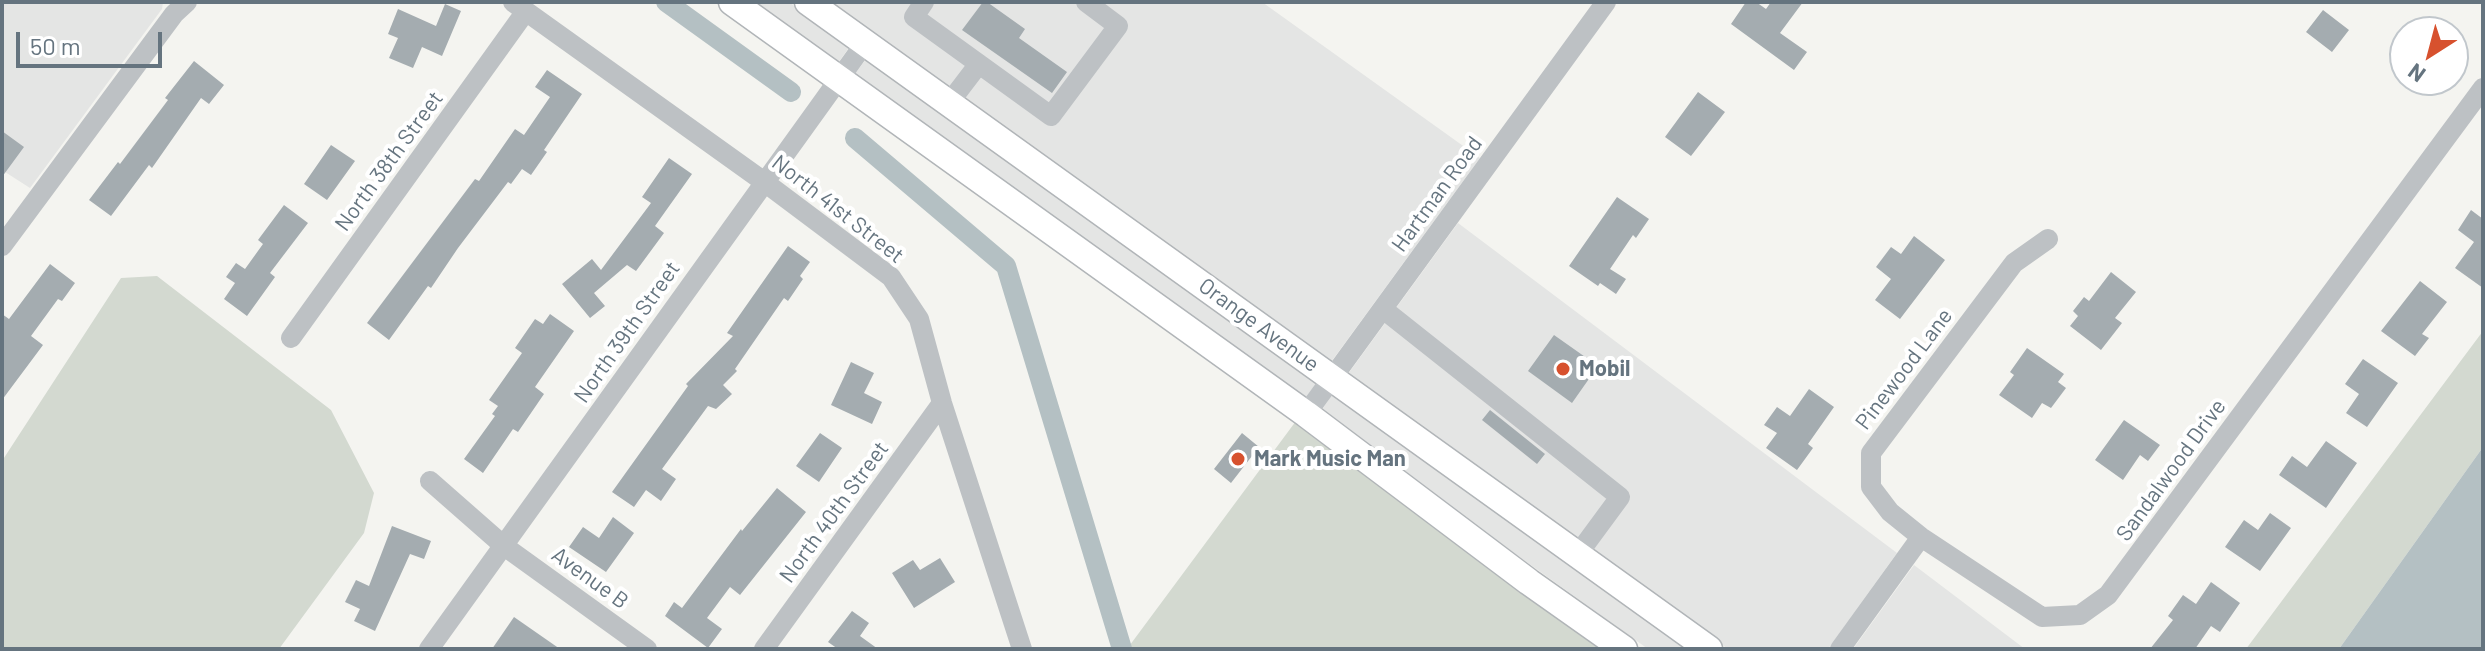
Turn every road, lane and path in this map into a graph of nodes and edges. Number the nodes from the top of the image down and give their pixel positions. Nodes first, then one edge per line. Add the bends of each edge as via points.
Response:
1 (187, 2) edge
2 (732, 2) edge
3 (808, 2) edge
4 (924, 2) edge
5 (1086, 2) edge
6 (1606, 2) edge
7 (520, 6) edge
8 (865, 43) junction
9 (978, 65) junction
10 (838, 80) junction
11 (2483, 88) edge
12 (949, 103) junction
13 (763, 181) junction
14 (2048, 239) dead end
15 (2, 246) edge
16 (1383, 309) junction
17 (291, 338) dead end
18 (1333, 377) junction
19 (942, 403) junction
20 (1306, 414) junction
21 (430, 481) dead end
22 (1921, 537) junction
23 (504, 546) junction
24 (1578, 554) junction
25 (429, 649) edge
26 (647, 649) edge
27 (764, 649) edge
28 (1022, 649) edge
29 (1624, 649) edge
30 (1709, 649) edge
31 (1840, 649) edge

1 - 15 street
2 - 10 main road, Orange Avenue
3 - 8 main road, Orange Avenue
4 - 9 street via 914,17
5 - 9 street via 1118,26 1051,116
6 - 16 street, Hartman Road
7 - 13 street, North 41st Street
7 - 17 street, North 38th Street
8 - 10 street, North 39th Street
8 - 12 main road, Orange Avenue
9 - 12 street
10 - 13 street, North 39th Street
10 - 20 main road, Orange Avenue
11 - 22 street, Sandalwood Drive via 2108,595 2080,615 2042,617
12 - 18 main road, Orange Avenue
13 - 19 street, North 41st Street via 891,277 919,319
13 - 23 street, North 39th Street
14 - 22 street, Pinewood Lane via 2014,263 1871,453 1871,487 1890,512
16 - 18 street, Hartman Road
16 - 24 street via 1620,497
18 - 20 street, Hartman Road
18 - 24 main road, Orange Avenue
19 - 27 street, North 40th Street
19 - 28 street, North 41st Street
20 - 29 main road, Orange Avenue
21 - 23 street, Avenue B
22 - 31 street
23 - 25 street, North 39th Street
23 - 26 street, Avenue B
24 - 30 main road, Orange Avenue

